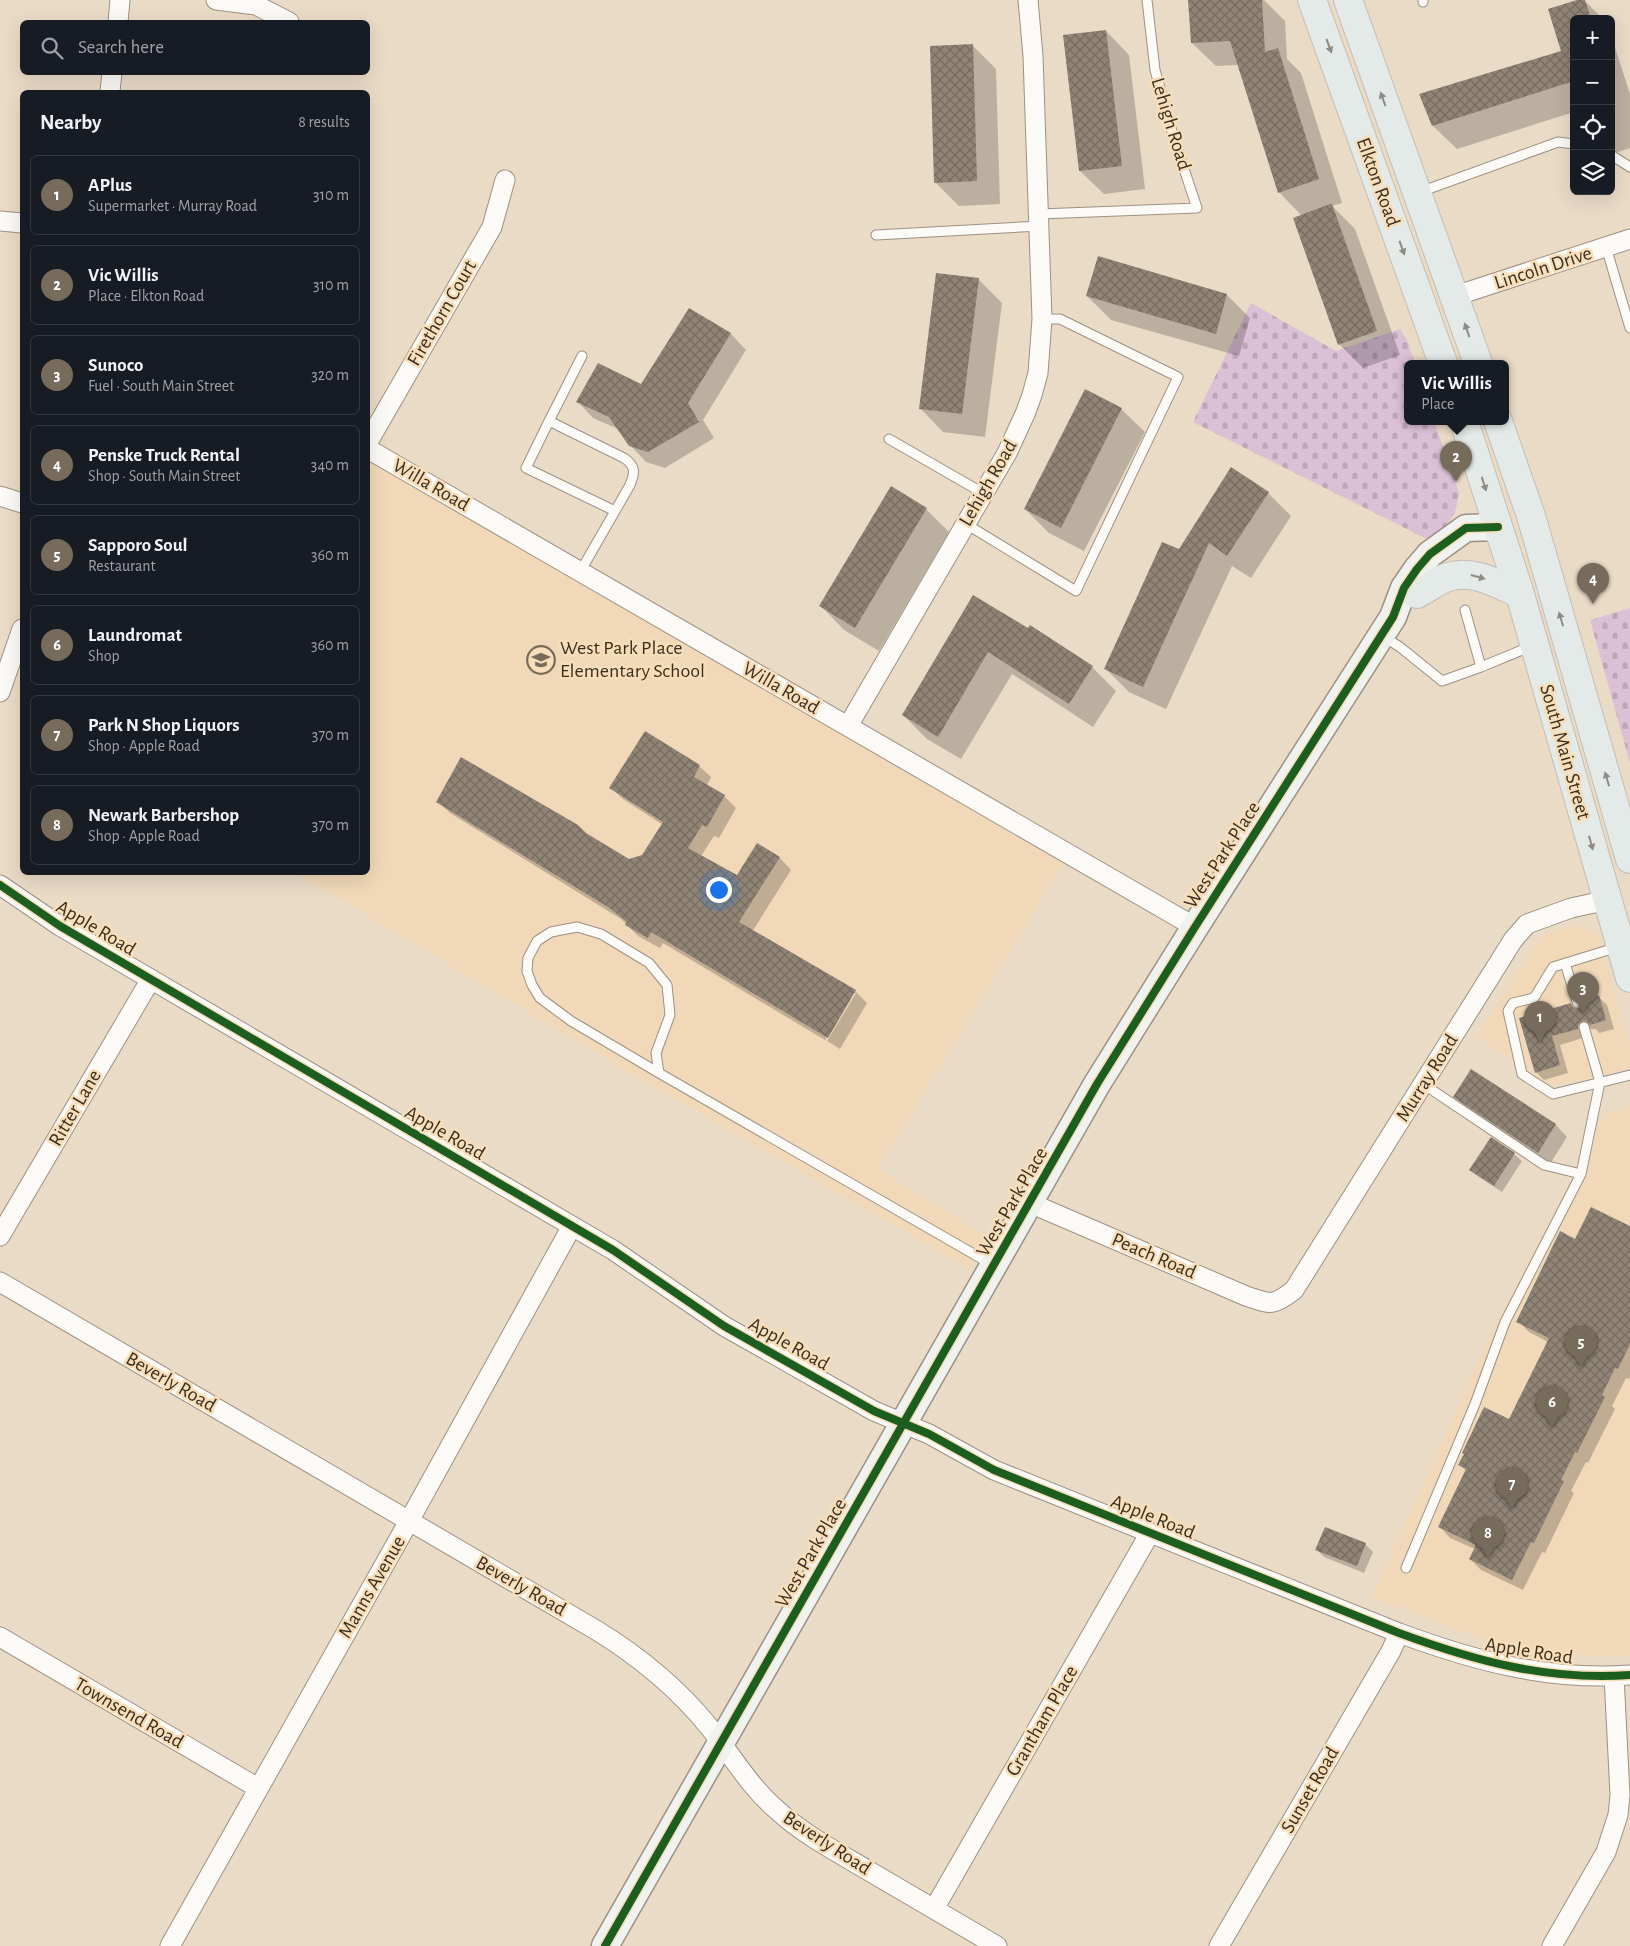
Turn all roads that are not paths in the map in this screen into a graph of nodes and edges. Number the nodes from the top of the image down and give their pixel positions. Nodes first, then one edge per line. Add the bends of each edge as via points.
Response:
1 (120, 0) edge
2 (216, 0) edge
3 (1028, 0) edge
4 (1147, 0) edge
5 (1312, 0) edge
6 (1348, 0) edge
7 (118, 20) edge
8 (286, 20) edge
9 (112, 75) edge
10 (110, 90) edge
11 (1570, 144) edge
12 (1615, 158) edge
13 (1630, 167) edge
14 (505, 180) dead end
15 (1417, 193) junction
16 (1039, 220) junction
17 (0, 221) edge
18 (20, 223) edge
19 (876, 234) dead end
20 (1630, 239) edge
21 (1606, 247) junction
22 (1455, 296) junction
23 (1042, 319) junction
24 (1630, 328) edge
25 (582, 356) dead end
26 (1442, 360) edge
27 (1477, 360) edge
28 (549, 421) junction
29 (1465, 425) edge
30 (1499, 425) edge
31 (370, 439) edge
32 (889, 439) dead end
33 (370, 450) edge
34 (983, 493) junction
35 (0, 496) edge
36 (20, 503) edge
37 (615, 511) junction
38 (1531, 516) junction
39 (966, 524) junction
40 (1498, 527) junction
41 (580, 572) junction
42 (1417, 594) junction
43 (1520, 594) junction
44 (1465, 610) dead end
45 (1387, 626) junction
46 (20, 635) edge
47 (1534, 645) junction
48 (1481, 667) junction
49 (0, 692) edge
50 (848, 726) junction
51 (1629, 849) edge
52 (0, 885) edge
53 (1608, 900) junction
54 (1195, 927) junction
55 (1621, 946) junction
56 (1565, 963) junction
57 (1630, 978) edge
58 (150, 979) junction
59 (1576, 1002) dead end
60 (1584, 1027) dead end
61 (659, 1073) junction
62 (1630, 1075) edge
63 (1600, 1082) junction
64 (1423, 1084) junction
65 (1581, 1174) junction
66 (1030, 1203) junction
67 (572, 1226) junction
68 (0, 1236) edge
69 (994, 1266) junction
70 (0, 1282) edge
71 (1279, 1302) joint
72 (904, 1424) junction
73 (409, 1521) junction
74 (1150, 1533) junction
75 (1406, 1568) dead end
76 (1398, 1633) junction
77 (0, 1637) edge
78 (1622, 1676) edge
79 (721, 1742) junction
80 (258, 1788) junction
81 (934, 1909) junction
82 (170, 1946) edge
83 (605, 1946) edge
84 (996, 1946) edge
85 (1219, 1946) edge
86 (1552, 1946) edge

1 - 7 street
2 - 8 street via 256,5
3 - 16 street, Lehigh Road
4 - 16 lane, Lehigh Road via 1155,70 1197,208
5 -> 26 main road, Elkton Road
15 -> 6 main road, Elkton Road
9 - 10 street
11 - 15 lane via 1558,142
12 - 13 lane
14 - 31 street, Firethorn Court via 492,227
15 - 22 main road, Elkton Road
16 - 19 lane
16 - 23 street, Lehigh Road
17 - 18 street
20 - 21 street, Lincoln Drive
21 - 22 street, Lincoln Drive
21 - 24 lane
27 -> 22 main road, Elkton Road
23 - 34 street, Lehigh Road via 1038,373 1026,414
23 - 39 lane via 1060,319 1178,377 1076,591
25 - 28 lane
28 - 37 lane via 624,458 633,466 630,485
28 - 37 lane via 526,468
29 -> 40 main road
30 - 38 main road
32 - 34 lane
33 - 41 street, Willa Road
34 - 39 street, Lehigh Road
35 - 36 street
37 - 41 lane
38 - 40 street, West Park Place
51 -> 38 main road, South Main Street
39 - 50 street, Lehigh Road
40 - 42 street, West Park Place via 1442,564
40 - 43 main road, South Main Street
40 - 45 street, West Park Place via 1466,528 1430,554 1404,588
41 - 50 street, Willa Road
42 -> 43 main road via 1447,577 1464,574 1478,576
42 - 45 street, West Park Place
43 - 47 main road, South Main Street
44 - 48 lane
45 - 48 lane via 1400,647 1442,681
45 - 54 street, West Park Place
46 - 49 street
47 - 48 lane
47 -> 53 main road, South Main Street
50 - 54 street, Willa Road
52 - 58 street, Apple Road via 60,926
53 - 55 main road, South Main Street
53 - 64 street, Murray Road via 1571,908 1527,924 1513,940
54 - 66 street, West Park Place via 1098,1084
55 - 56 lane
55 - 57 main road, South Main Street
56 - 59 lane
56 - 63 lane via 1554,967 1534,998 1513,1002 1508,1011 1522,1074 1553,1094
58 - 67 street, Apple Road
58 - 68 street, Ritter Lane
60 - 63 lane
61 - 61 lane via 571,1021 540,998 527,971 528,958 537,941 551,932 577,926 601,934 650,963 667,986 670,1015 656,1053
61 - 69 lane
62 - 63 lane
63 - 65 lane
64 - 65 lane via 1544,1165
64 - 71 street, Murray Road via 1294,1290
65 - 75 lane via 1505,1322 1475,1404
66 - 69 street, West Park Place
66 - 71 street, Peach Road via 1246,1296 1270,1303
67 - 72 street, Apple Road via 614,1250 724,1326
67 - 73 street, Manns Avenue
69 - 72 street, West Park Place
70 - 73 street, Beverly Road
72 - 74 street, Apple Road via 994,1470
72 - 79 street, West Park Place
73 - 79 street, Beverly Road via 634,1654 682,1695
73 - 80 street, Manns Avenue
74 - 76 street, Apple Road
74 - 81 street, Grantham Place
76 - 78 street, Apple Road via 1501,1665 1558,1674
76 - 85 street, Sunset Road via 1391,1651
77 - 80 street, Townsend Road
78 - 86 street via 1618,1815 1606,1852
79 - 81 street, Beverly Road via 762,1795 791,1822
79 - 83 street, West Park Place
80 - 82 street, Manns Avenue
81 - 84 street, Beverly Road

